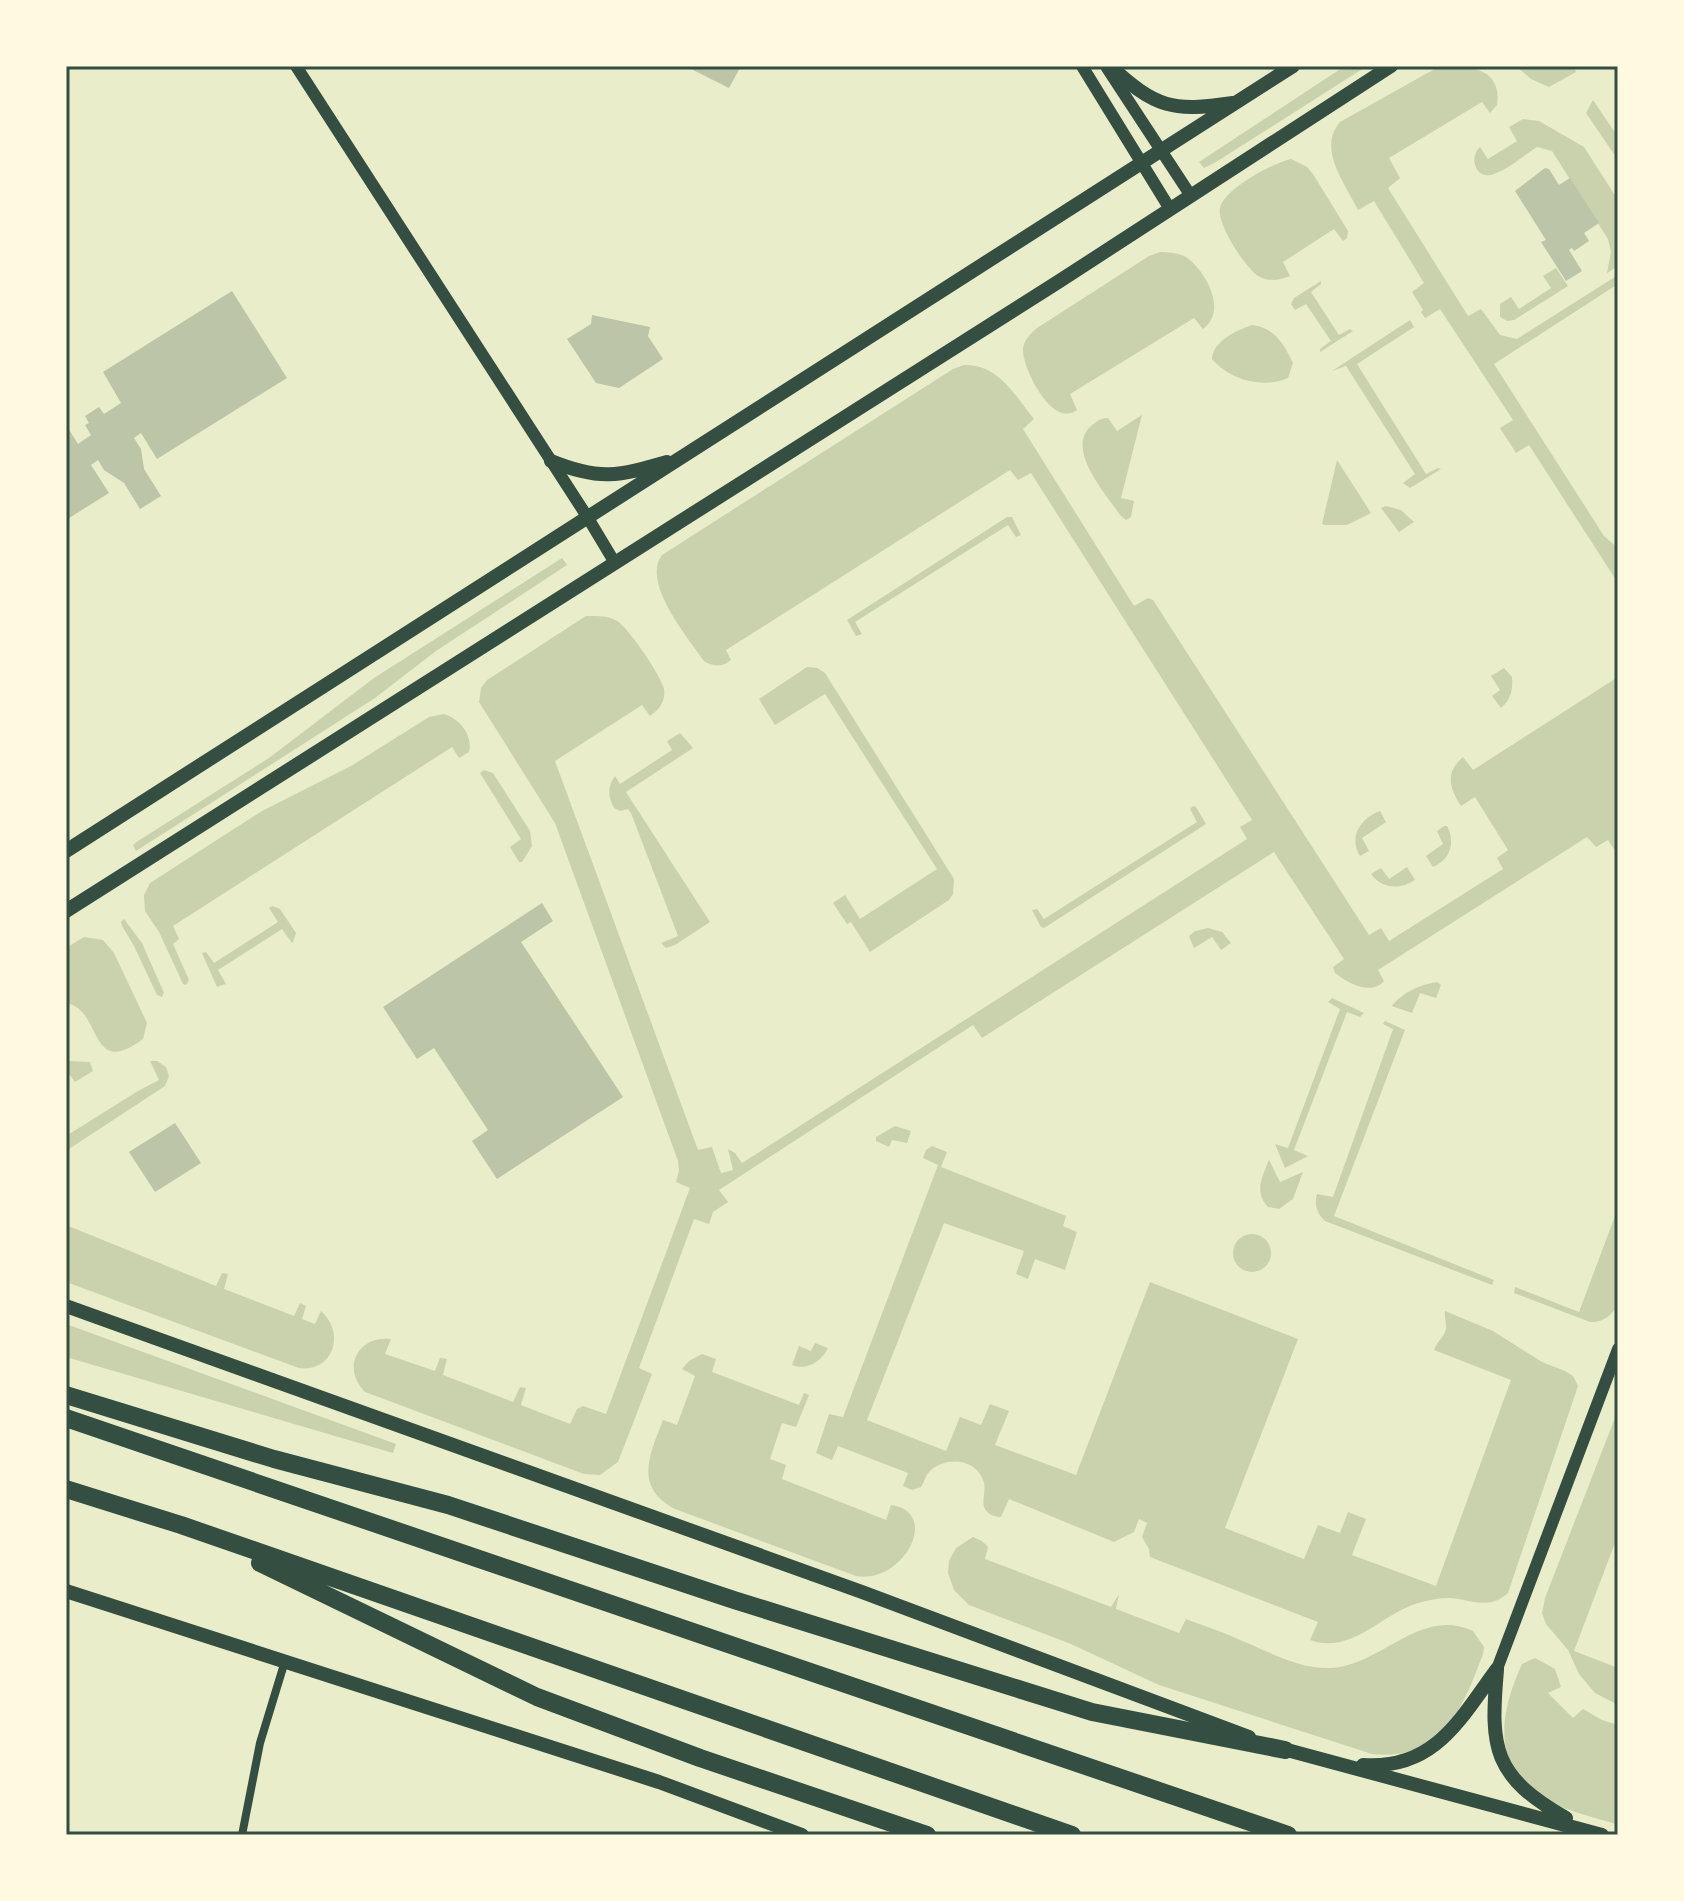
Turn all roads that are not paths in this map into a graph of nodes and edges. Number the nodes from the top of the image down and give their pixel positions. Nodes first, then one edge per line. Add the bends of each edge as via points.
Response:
1 (296, 66) edge
2 (1082, 66) edge
3 (1108, 66) edge
4 (1293, 66) edge
5 (1391, 66) edge
6 (1237, 102) junction
7 (1162, 151) junction
8 (1142, 163) junction
9 (1191, 196) junction
10 (1170, 209) junction
11 (683, 457) junction
12 (551, 461) junction
13 (588, 518) junction
14 (615, 563) junction
15 (66, 851) edge
16 (66, 911) edge
17 (66, 1306) edge
18 (1618, 1349) edge
19 (66, 1395) edge
20 (66, 1418) edge
21 (66, 1489) edge
22 (181, 1525) junction
23 (66, 1591) edge
24 (285, 1661) junction
25 (1497, 1669) junction
26 (1285, 1750) junction
27 (1334, 1763) junction
28 (1584, 1828) junction
29 (242, 1835) edge
30 (802, 1835) edge
31 (927, 1835) edge
32 (1072, 1835) edge
33 (1288, 1835) edge
34 (1602, 1835) edge

1 - 12 street
2 - 8 street
3 - 6 main road via 1159,103 1184,108
3 - 7 street
4 - 6 main road
5 - 9 main road
6 - 7 main road
7 - 8 main road
7 - 9 street
8 - 10 street
8 - 11 main road
9 - 10 main road
10 - 14 main road
11 - 12 main road via 603,476
11 - 13 main road
12 - 13 street
13 - 14 street
13 - 15 main road
14 - 16 main road
17 - 26 main road
18 - 25 street
19 - 26 highway via 448,1505 1092,1712
20 - 33 highway
21 - 22 highway
22 - 31 highway via 537,1697
22 - 32 highway
23 - 24 main road
24 - 29 street via 260,1743
24 - 30 main road via 659,1782
25 - 27 main road via 1456,1728 1418,1756 1372,1766
25 - 28 main road via 1494,1733 1509,1772 1544,1806
26 - 27 main road
27 - 28 main road
28 - 34 main road

